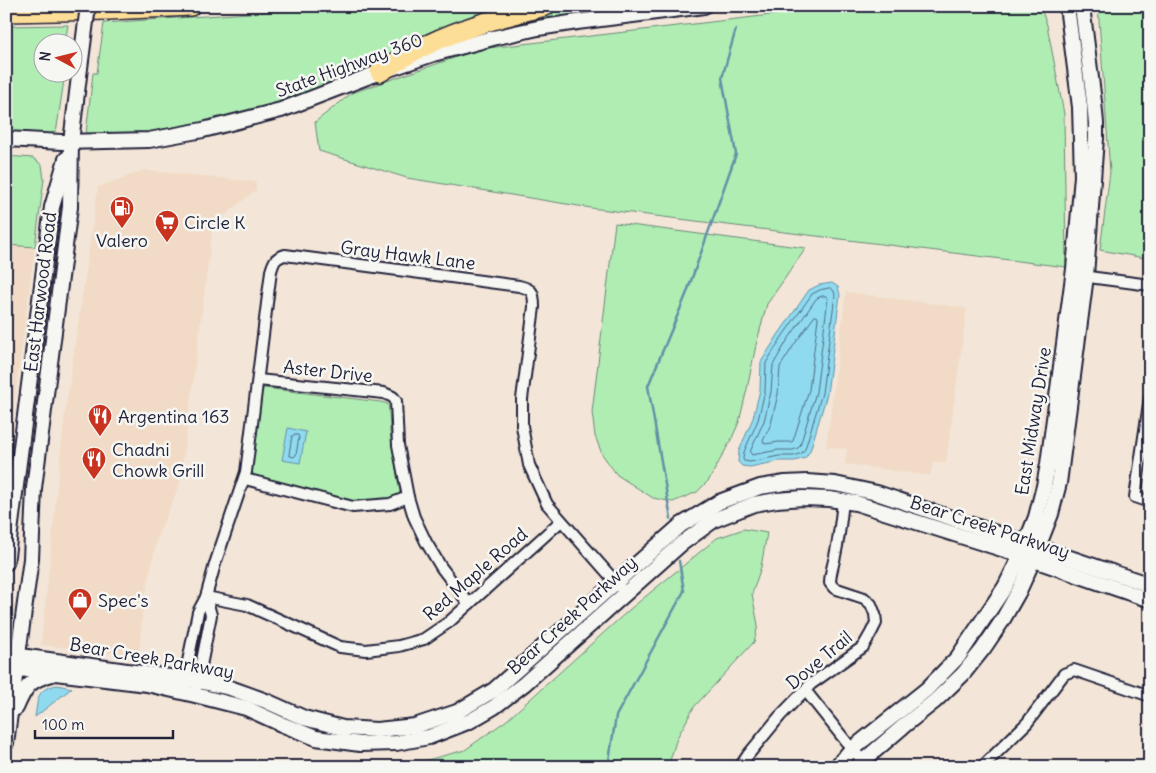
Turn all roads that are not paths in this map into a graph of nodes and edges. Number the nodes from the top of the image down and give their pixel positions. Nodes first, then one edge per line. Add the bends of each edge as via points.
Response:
1 (88, 6) edge
2 (190, 6) edge
3 (545, 6) edge
4 (704, 6) edge
5 (1067, 6) edge
6 (1082, 6) edge
7 (6, 12) edge
8 (380, 72) junction
9 (6, 139) edge
10 (71, 142) junction
11 (1080, 276) junction
12 (1150, 285) edge
13 (258, 380) junction
14 (29, 386) junction
15 (47, 388) junction
16 (1150, 396) edge
17 (244, 479) junction
18 (408, 497) junction
19 (842, 501) junction
20 (1150, 502) edge
21 (561, 521) junction
22 (1030, 552) junction
23 (6, 563) edge
24 (615, 583) junction
25 (1150, 585) edge
26 (625, 593) junction
27 (206, 597) junction
28 (1150, 600) edge
29 (469, 604) junction
30 (12, 661) edge
31 (58, 673) junction
32 (190, 687) junction
33 (805, 690) junction
34 (1150, 696) edge
35 (6, 744) edge
36 (852, 749) junction
37 (863, 765) edge
38 (740, 767) edge
39 (836, 767) edge
40 (982, 767) edge

1 - 10 main road, East Harwood Road, bridge
2 - 7 highway
3 - 8 highway via 508,15 426,45
4 - 8 main road, State Highway 360 via 538,28 433,54
5 - 11 main road, East Midway Drive via 1082,144
6 - 11 main road, East Midway Drive via 1096,138
8 - 10 main road, State Highway 360 via 281,110 203,130 149,140
9 - 10 main road, State Highway 360
10 - 14 main road, East Harwood Road via 52,207
10 - 15 main road, East Harwood Road via 70,207
11 - 12 street
11 - 22 main road, East Midway Drive via 1059,483 1051,514
13 - 17 street
13 - 18 street, Aster Drive via 393,397
13 - 21 street, Gray Hawk Lane via 271,271 278,257 286,255 527,288 534,297 534,307 522,399 522,426 529,465 547,504
14 - 15 main road
14 - 23 main road, East Harwood Road
15 - 30 main road, East Harwood Road via 34,488 31,559
16 - 20 street via 1135,497
17 - 18 street via 353,507 390,504
17 - 27 street
18 - 29 street via 426,542
19 - 22 main road, Bear Creek Parkway
19 - 26 main road, Bear Creek Parkway via 777,500 735,511 714,520 680,544
19 - 33 street, Dove Trail via 830,583 834,588 864,598 871,604 876,623 863,647
21 - 24 street
21 - 29 street, Red Maple Road
22 - 24 main road, Bear Creek Parkway via 877,494 835,484 785,483 741,493 703,511 681,525
22 - 25 main road, Bear Creek Parkway
22 - 28 main road, Bear Creek Parkway
22 - 36 main road, East Midway Drive via 958,657 927,689
22 - 37 main road, East Midway Drive via 1019,590 983,649 935,702 906,724
24 - 26 street
24 - 32 main road, Bear Creek Parkway via 494,690 457,712 415,726 378,730 343,728 304,718 230,688
26 - 32 main road, Bear Creek Parkway via 494,707 470,721 429,737 396,743 360,744 316,738
27 - 29 street, Red Maple Road via 247,606 340,647 366,650 424,639
27 - 32 street via 198,612
30 - 31 main road, Bear Creek Parkway
30 - 32 main road, Bear Creek Parkway
30 - 35 main road, East Harwood Road
31 - 32 main road, Bear Creek Parkway
31 - 35 main road via 40,677 23,692
33 - 36 street
33 - 38 street, Dove Trail
34 - 40 street via 1074,670 1064,674 1027,723
36 - 37 street
36 - 39 main road, East Midway Drive

